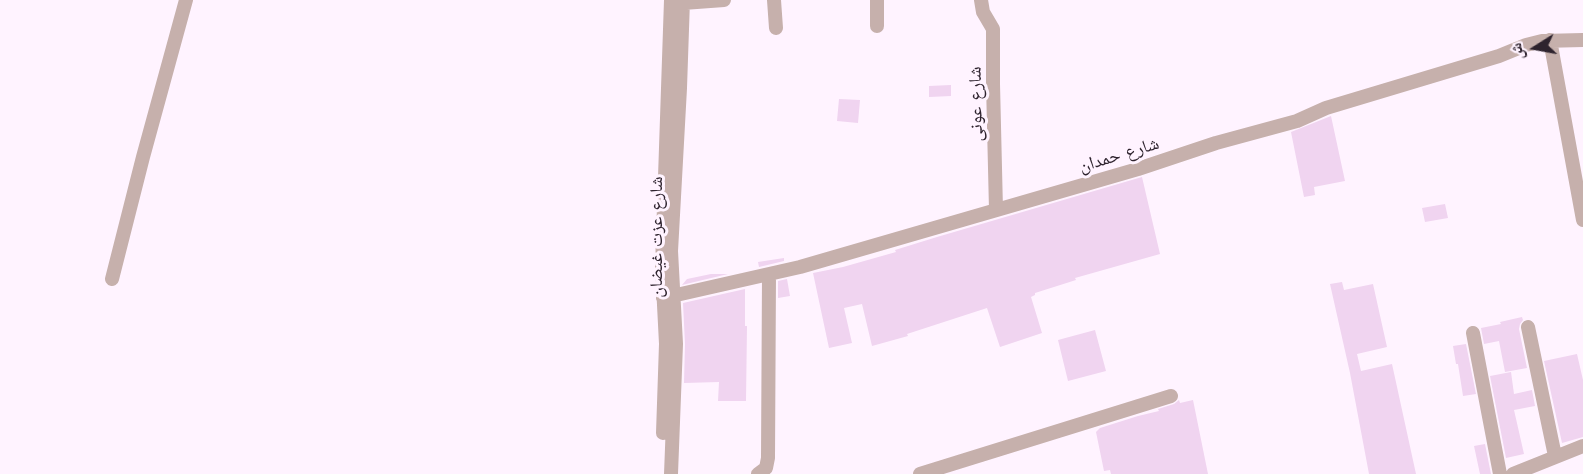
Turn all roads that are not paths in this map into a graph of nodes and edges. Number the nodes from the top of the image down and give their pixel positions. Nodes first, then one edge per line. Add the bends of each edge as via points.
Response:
1 (186, 0) edge
2 (724, 0) edge
3 (774, 0) edge
4 (877, 0) edge
5 (981, 0) edge
6 (679, 1) edge
7 (877, 26) dead end
8 (776, 28) dead end
9 (1550, 40) junction
10 (1583, 42) edge
11 (1578, 166) edge
12 (996, 210) junction
13 (1582, 215) edge
14 (769, 275) junction
15 (112, 279) dead end
16 (668, 297) junction
17 (1528, 327) dead end
18 (1473, 333) dead end
19 (1171, 396) dead end
20 (1583, 446) edge
21 (1555, 456) junction
22 (662, 474) edge
23 (671, 474) edge
24 (758, 474) edge
25 (920, 474) edge
26 (1500, 474) edge
27 (1513, 474) edge

1 - 15 street
2 - 6 street
3 - 8 street
4 - 7 street
5 - 12 street, شارع عونى via 993,29
6 - 16 street, شارع عزت غيضان via 662,266
9 - 10 street, شارع حمدان
9 - 11 street
9 - 12 street, شارع حمدان via 1326,108 1297,121
11 - 13 street
12 - 14 street, شارع حمدان
14 - 16 street, شارع حمدان
14 - 24 street via 768,458 766,468
16 - 22 street, شارع عزت غيضان
16 - 23 street, شارع عزت غيضان via 676,344
17 - 21 street
18 - 26 street
19 - 25 street
20 - 21 street
21 - 27 street

